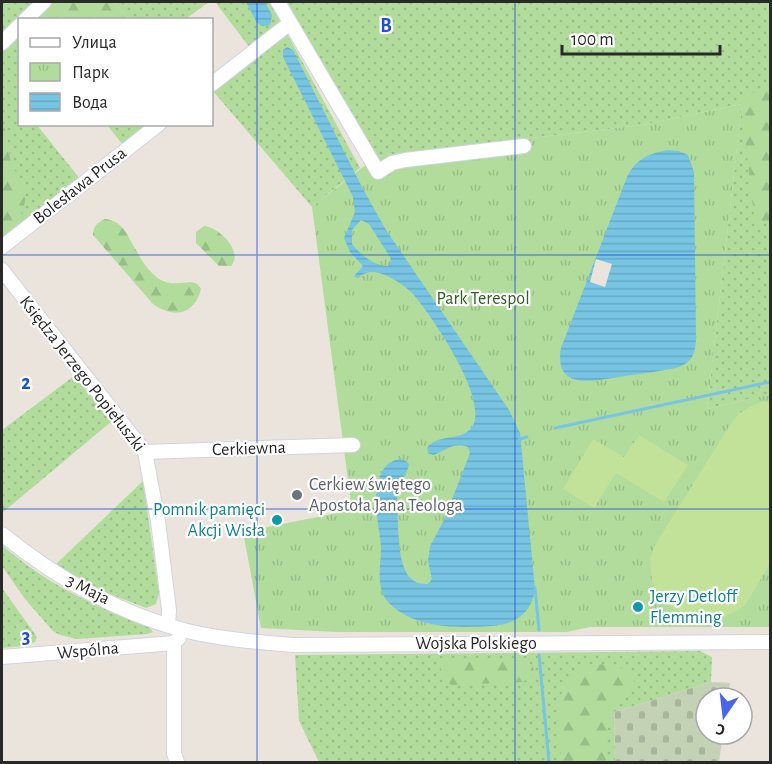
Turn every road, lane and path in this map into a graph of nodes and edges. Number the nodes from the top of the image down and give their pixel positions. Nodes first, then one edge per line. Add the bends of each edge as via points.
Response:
1 (44, 2) edge
2 (278, 2) edge
3 (28, 18) edge
4 (290, 23) junction
5 (18, 27) edge
6 (2, 43) edge
7 (213, 83) edge
8 (156, 126) edge
9 (524, 146) dead end
10 (2, 247) edge
11 (2, 270) edge
12 (353, 446) dead end
13 (146, 452) junction
14 (2, 534) edge
15 (168, 625) junction
16 (183, 630) junction
17 (771, 642) edge
18 (174, 643) junction
19 (2, 657) edge
20 (177, 762) edge

1 - 3 street
2 - 4 street
4 - 7 street
4 - 9 street via 378,172 405,160
5 - 6 street
8 - 10 street, Bolesława Prusa
11 - 13 street, Księdza Jerzego Popiełuszki
12 - 13 street, Cerkiewna
13 - 15 street, Księdza Jerzego Popiełuszki via 158,521
14 - 15 street, 3 Maja via 68,581 106,601
15 - 16 street, 3 Maja
16 - 17 street, Wojska Polskiego via 292,645
16 - 18 street
18 - 19 street, Wspólna
18 - 20 street

